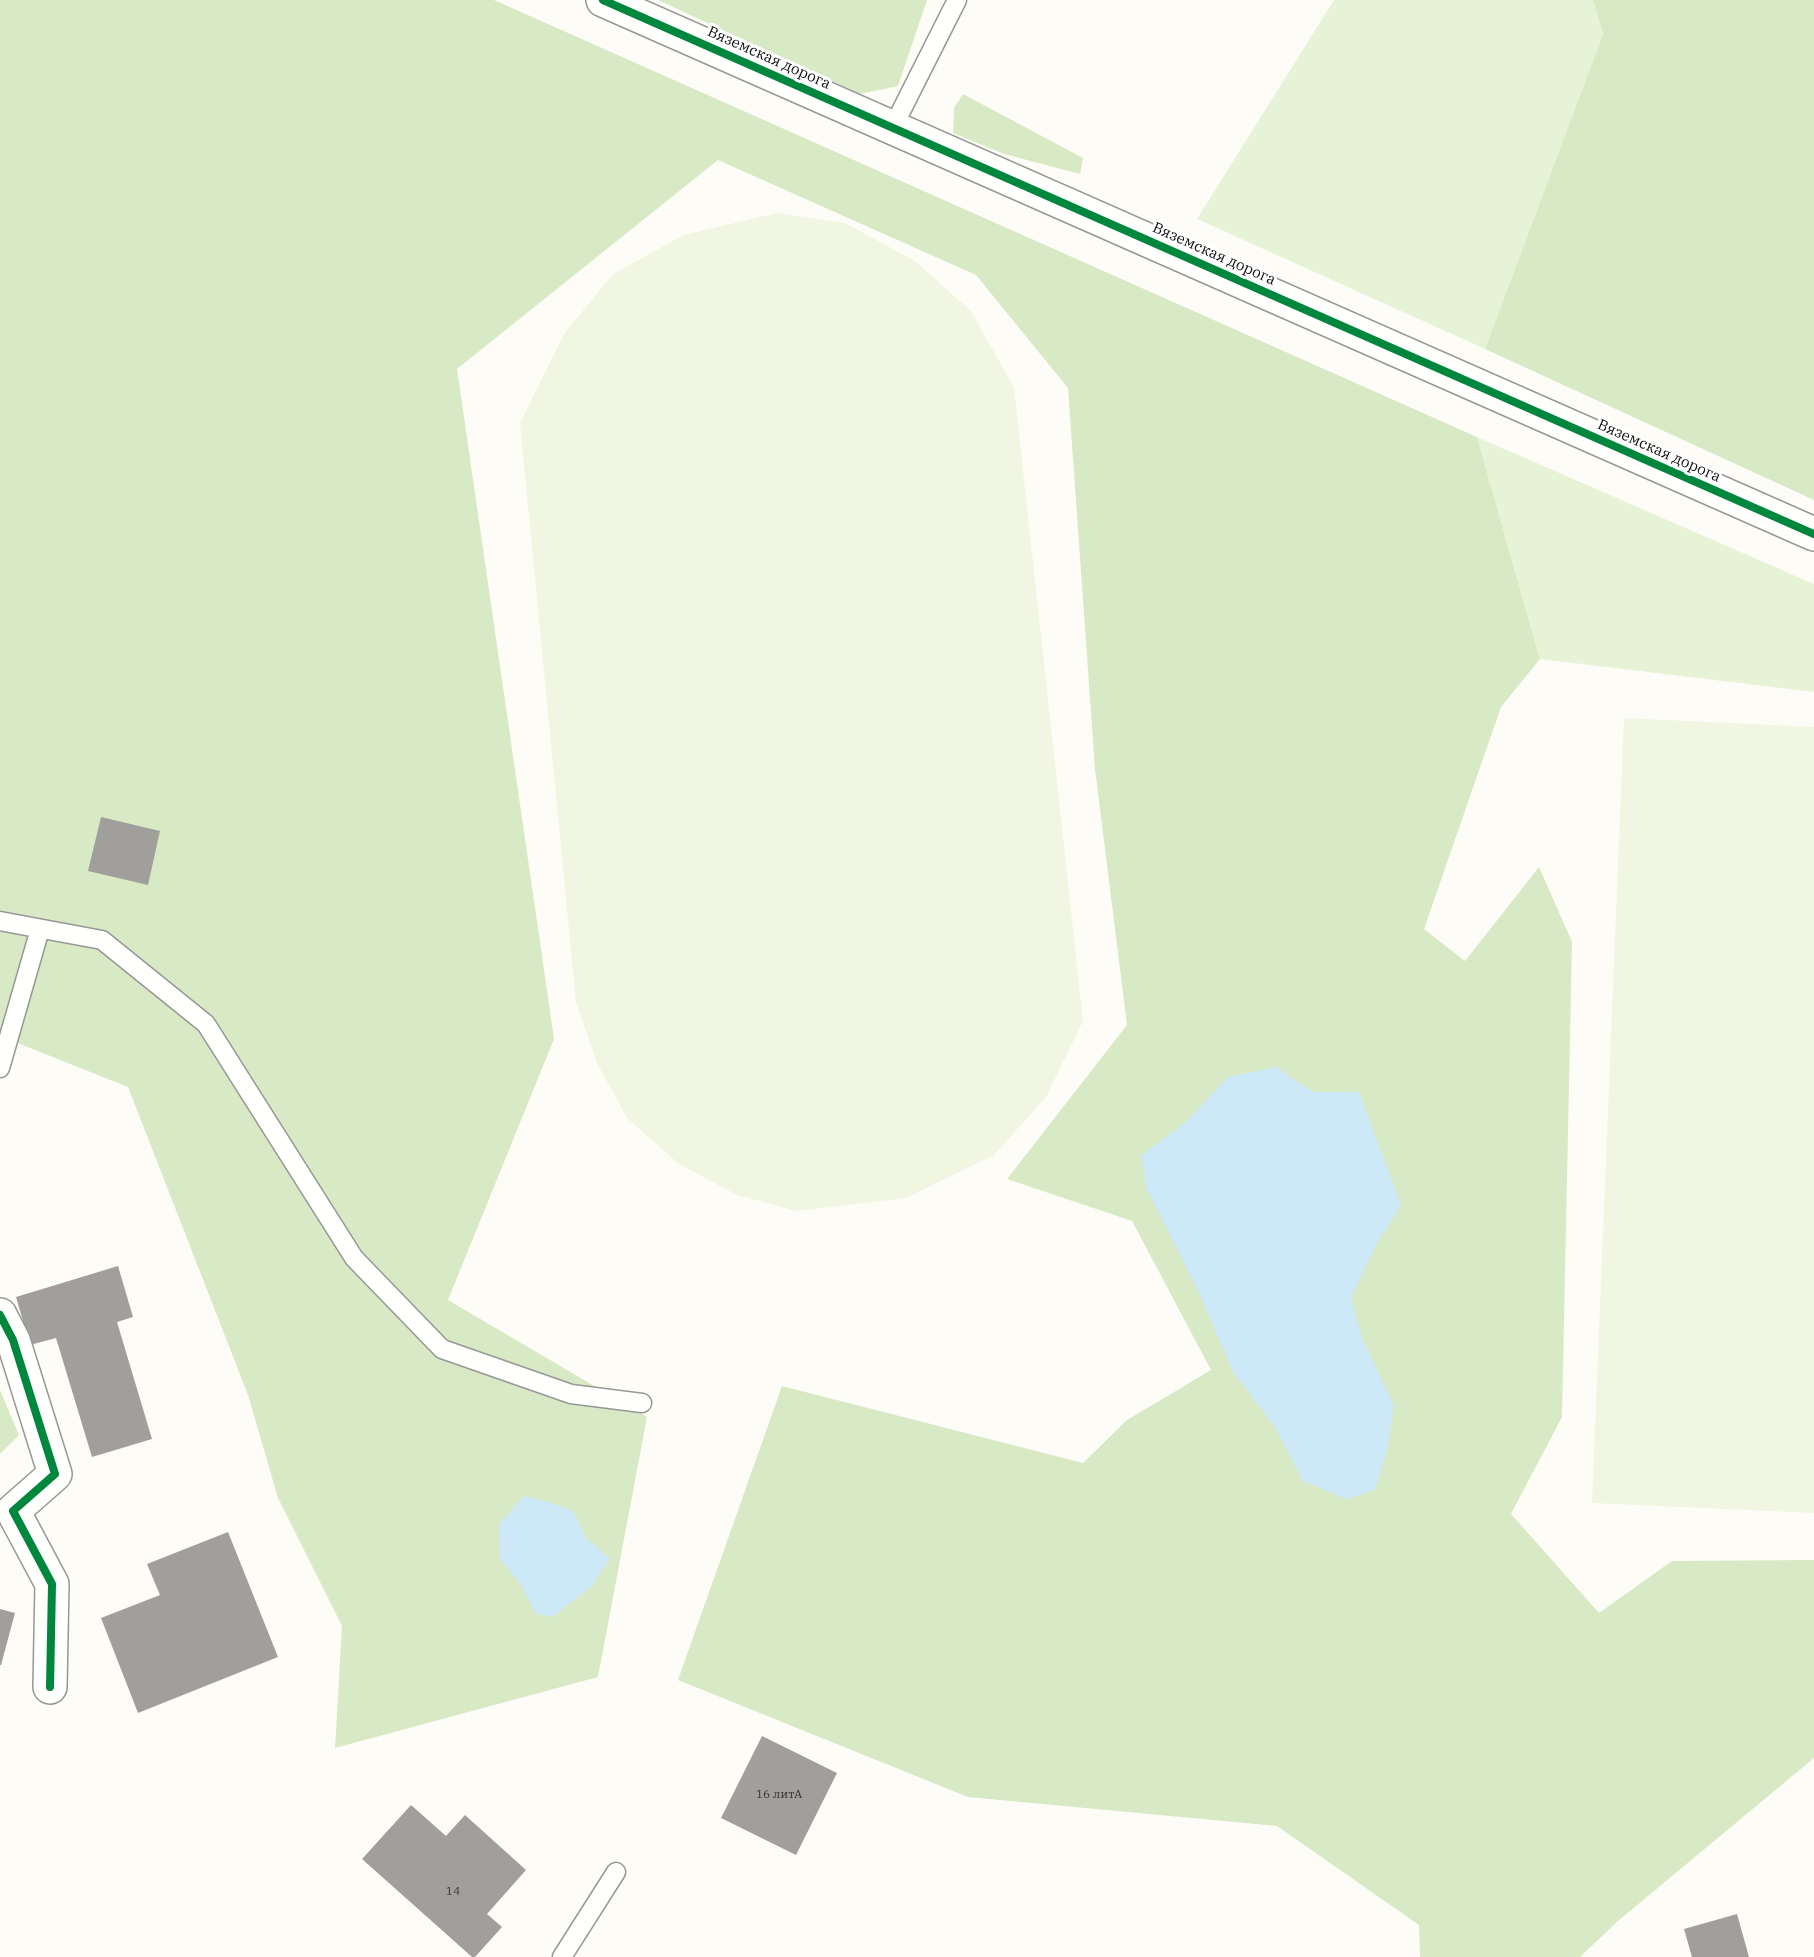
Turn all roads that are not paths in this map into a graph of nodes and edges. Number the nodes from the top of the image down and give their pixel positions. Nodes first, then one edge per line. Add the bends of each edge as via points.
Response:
1 (603, 0) edge
2 (957, 0) edge
3 (892, 127) junction
4 (1814, 534) edge
5 (0, 921) edge
6 (40, 928) junction
7 (0, 1068) edge
8 (0, 1315) edge
9 (642, 1403) dead end
10 (50, 1687) dead end
11 (616, 1872) dead end
12 (562, 1957) edge

1 - 3 street, Вяземская дорога
2 - 3 lane
3 - 4 street, Вяземская дорога
5 - 6 lane
6 - 7 lane
6 - 9 lane via 102,940 206,1024 354,1258 442,1349 571,1394
8 - 10 street via 12,1340 56,1474 13,1511 52,1584
11 - 12 lane

